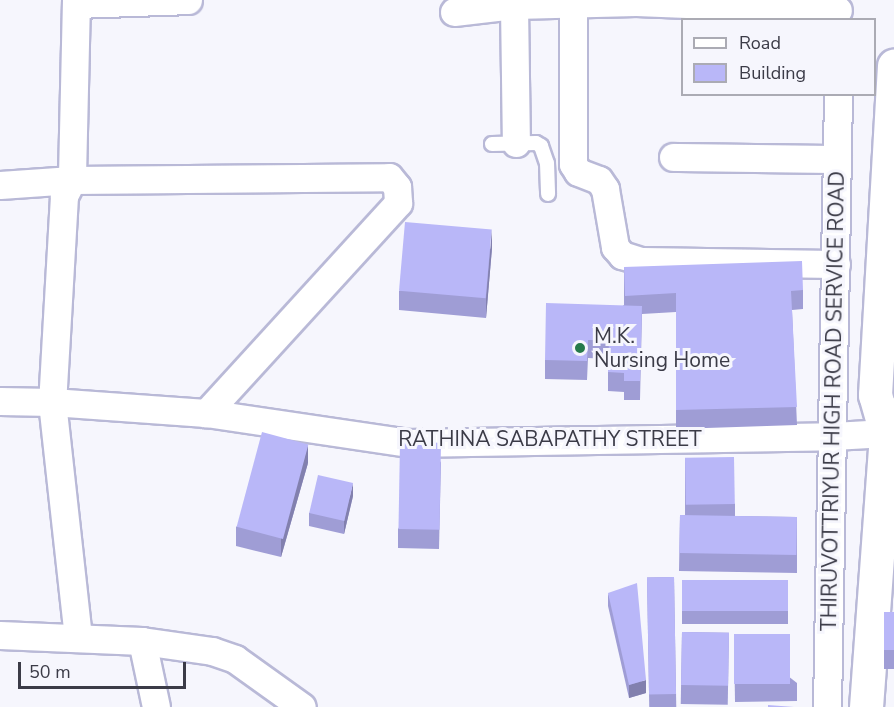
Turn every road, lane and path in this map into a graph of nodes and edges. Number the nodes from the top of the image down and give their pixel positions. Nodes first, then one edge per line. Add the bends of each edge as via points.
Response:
1 (188, 0) edge
2 (636, 1) edge
3 (76, 2) edge
4 (556, 2) edge
5 (514, 4) junction
6 (838, 10) edge
7 (454, 12) dead end
8 (894, 66) edge
9 (838, 96) edge
10 (504, 144) joint
11 (673, 157) dead end
12 (837, 159) junction
13 (72, 180) junction
14 (0, 185) edge
15 (548, 194) dead end
16 (836, 264) junction
17 (0, 401) edge
18 (52, 402) junction
19 (206, 413) junction
20 (890, 422) edge
21 (833, 436) junction
22 (0, 635) edge
23 (78, 638) junction
24 (142, 641) junction
25 (156, 707) edge
26 (302, 707) edge
27 (827, 707) edge
28 (866, 707) edge

1 - 3 street
2 - 4 street
2 - 6 street
3 - 13 street
4 - 5 street
4 - 16 street via 573,164 578,172 599,180 605,189 615,247 622,255 640,261
5 - 7 street
5 - 10 street
8 - 20 main road via 875,395
9 - 12 street, THIRUVOTTRIYUR HIGH ROAD SERVICE ROAD
10 - 15 lane via 541,146 548,163
11 - 12 street
12 - 16 street, THIRUVOTTRIYUR HIGH ROAD SERVICE ROAD
13 - 14 street
13 - 18 street via 64,196
13 - 19 street via 389,177 397,187 398,203
16 - 21 street, THIRUVOTTRIYUR HIGH ROAD SERVICE ROAD
17 - 18 street, RATHINA SABAPATHY STREET
18 - 19 street, RATHINA SABAPATHY STREET
18 - 23 street
19 - 21 street, RATHINA SABAPATHY STREET via 408,443
20 - 21 street, RATHINA SABAPATHY STREET
20 - 28 main road
21 - 27 street, THIRUVOTTRIYUR HIGH ROAD SERVICE ROAD
22 - 23 street
23 - 24 street
24 - 25 street
24 - 26 street via 212,651 235,659

